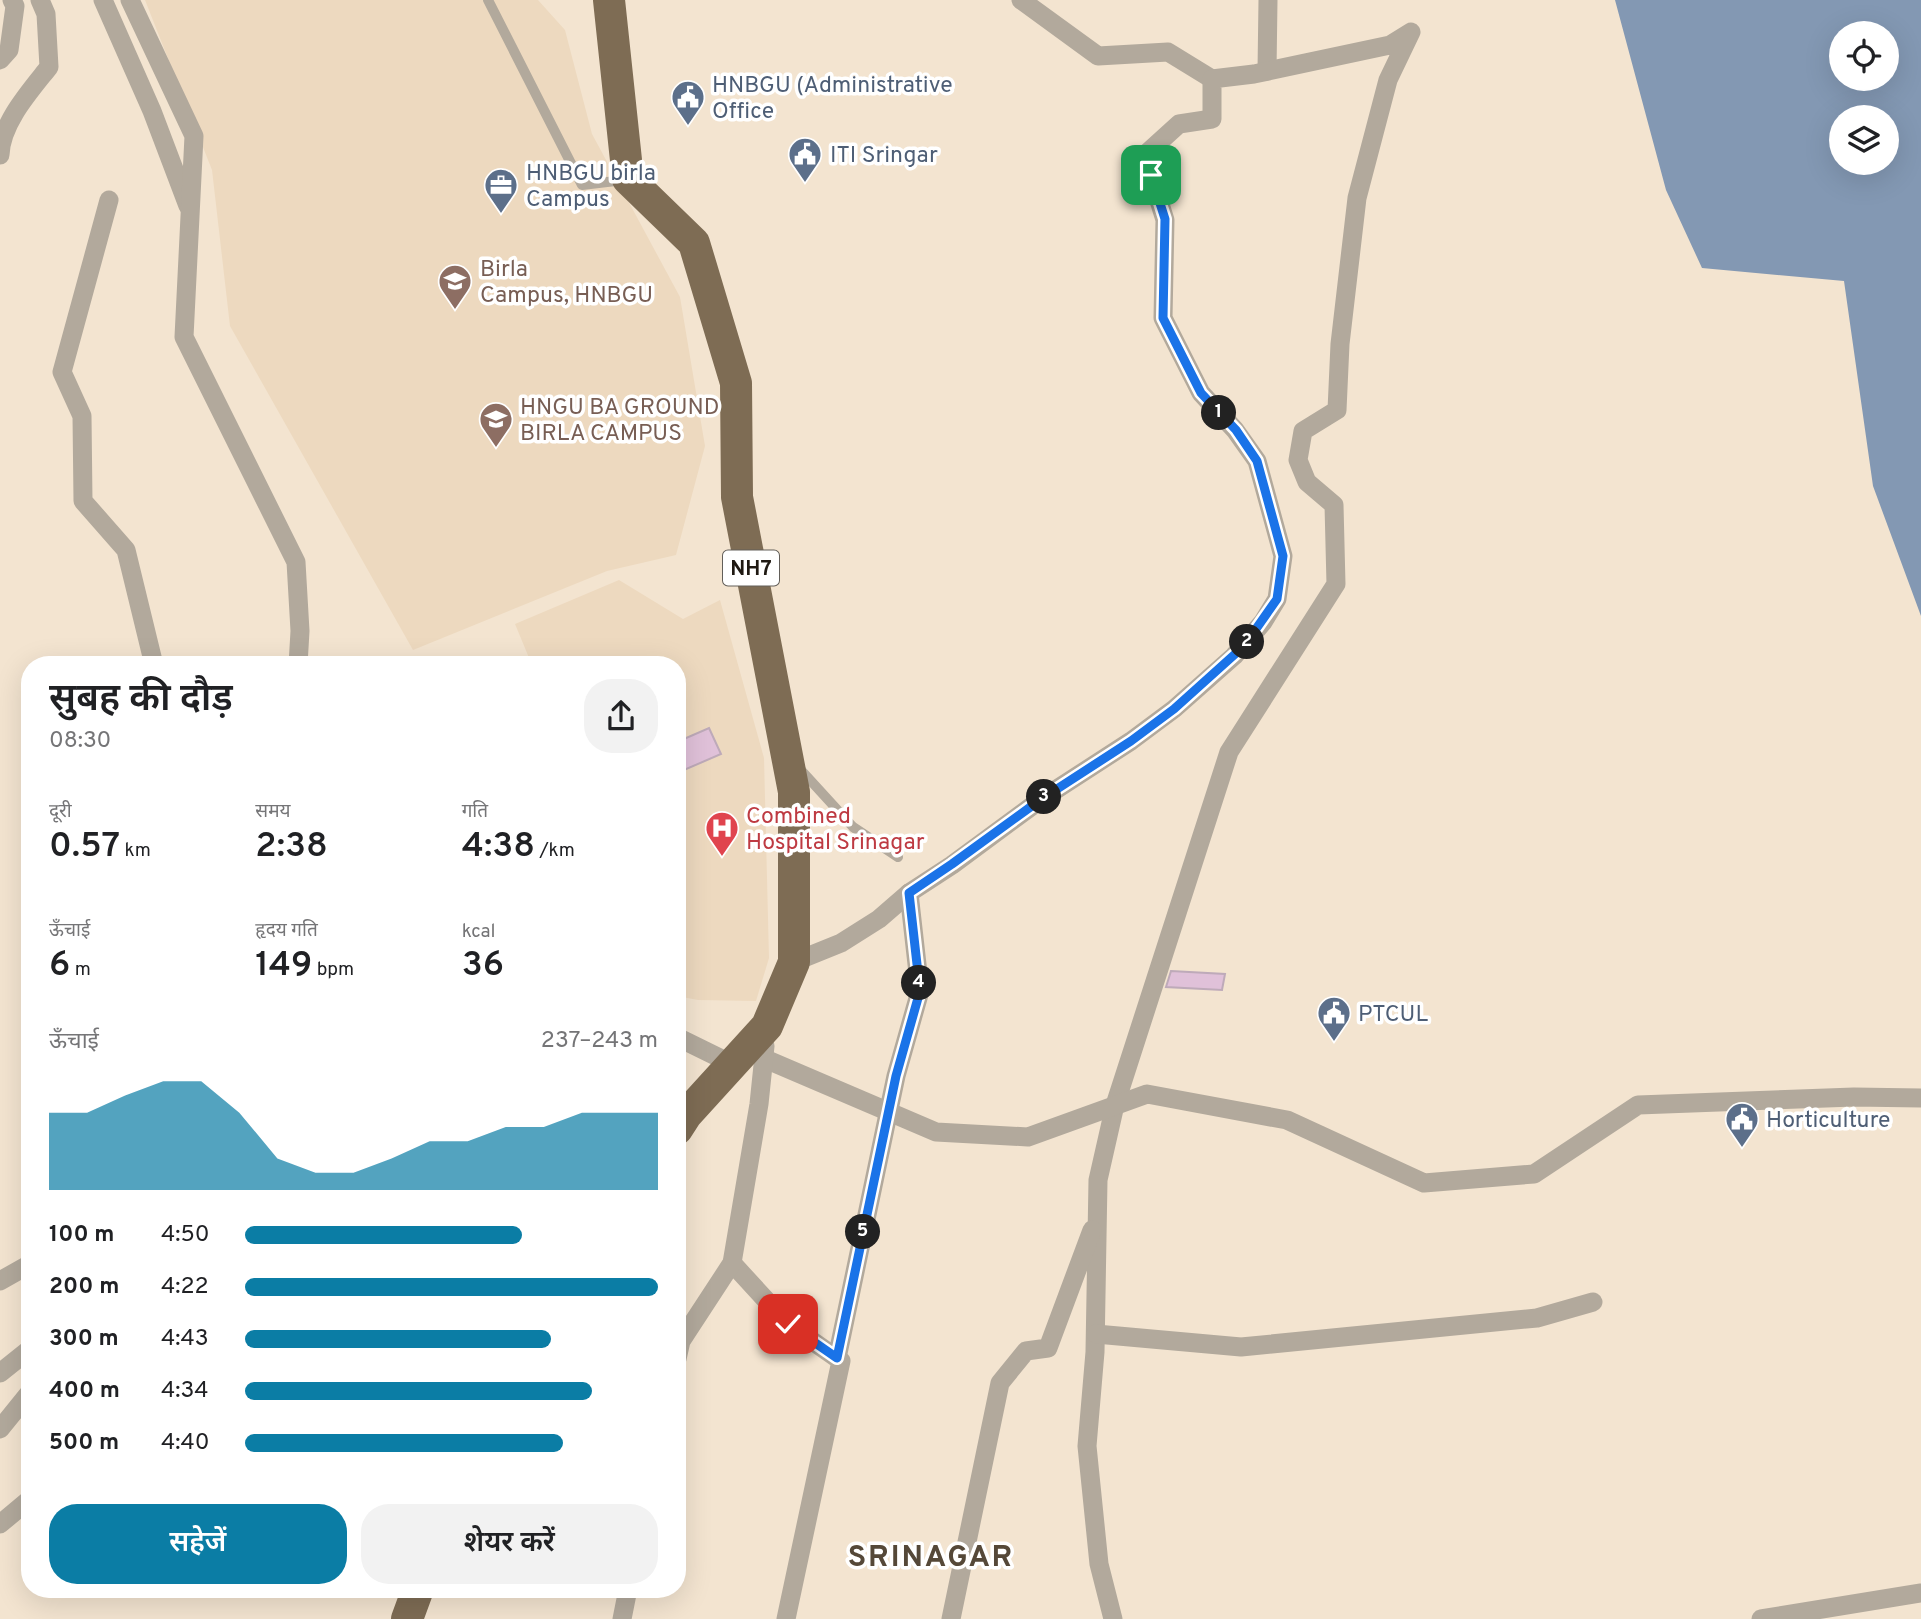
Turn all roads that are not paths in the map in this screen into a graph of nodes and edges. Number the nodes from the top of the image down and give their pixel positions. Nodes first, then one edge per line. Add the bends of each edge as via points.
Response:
1 (12, 0) edge
2 (40, 0) edge
3 (103, 0) edge
4 (130, 0) edge
5 (488, 0) edge
6 (1021, 0) edge
7 (1268, 0) edge
8 (614, 3) edge
9 (0, 60) edge
10 (1267, 71) junction
11 (1212, 79) junction
12 (0, 155) edge
13 (628, 179) junction
14 (109, 200) dead end
15 (191, 214) junction
16 (152, 656) edge
17 (299, 656) edge
18 (786, 754) junction
19 (898, 857) dead end
20 (909, 893) junction
21 (794, 962) junction
22 (767, 1026) junction
23 (686, 1041) edge
24 (764, 1058) junction
25 (732, 1064) junction
26 (1921, 1098) edge
27 (1115, 1105) junction
28 (888, 1112) junction
29 (686, 1115) edge
30 (1097, 1216) junction
31 (732, 1263) junction
32 (21, 1269) edge
33 (0, 1281) edge
34 (1593, 1302) dead end
35 (686, 1333) edge
36 (1096, 1334) junction
37 (21, 1356) edge
38 (837, 1358) junction
39 (0, 1373) edge
40 (21, 1403) edge
41 (0, 1429) edge
42 (21, 1506) edge
43 (0, 1524) edge
44 (1921, 1593) edge
45 (415, 1598) edge
46 (626, 1598) edge
47 (407, 1619) edge
48 (622, 1619) edge
49 (786, 1619) edge
50 (951, 1619) edge
51 (1112, 1619) edge
52 (1761, 1619) edge

1 - 9 street via 9,50
2 - 12 street via 46,14 49,67 20,104 0,145
3 - 15 street
4 - 15 street via 194,136
5 - 13 lane via 582,185
6 - 11 street via 1098,56 1168,52
7 - 10 street
8 - 13 highway
10 - 11 street
10 - 27 street via 1390,45 1411,32 1388,80 1357,198 1336,410 1303,431 1298,460 1307,482 1334,505 1336,584 1229,752
11 - 20 street via 1212,119 1179,124 1147,153 1165,219 1163,318 1201,393 1257,461 1283,556 1277,599 1239,651 1174,709
13 - 18 highway, NH7 via 694,243 736,383 737,497
14 - 16 street via 62,372 82,416 83,501 126,550
15 - 17 street via 184,337 296,562
18 - 19 lane via 853,827
18 - 21 highway, NH7 via 794,792
20 - 21 street via 880,919 841,943
20 - 28 street via 920,991
21 - 22 highway, NH7
22 - 24 street
22 - 25 highway, NH7
23 - 25 street
24 - 28 street
24 - 31 street
25 - 29 highway, NH7
26 - 27 street via 1638,1105 1534,1174 1424,1183 1287,1119 1147,1094
27 - 28 street via 1028,1137 936,1132
27 - 30 street via 1098,1180
28 - 38 street
30 - 36 street
30 - 50 street via 1048,1348 1026,1351 1000,1382
31 - 35 street
31 - 38 street via 788,1324
32 - 33 street
34 - 36 street via 1537,1318 1241,1347
36 - 51 street via 1087,1446 1099,1564
37 - 39 street
38 - 49 street via 841,1361
40 - 41 street
42 - 43 street
44 - 52 street
45 - 47 highway
46 - 48 street

